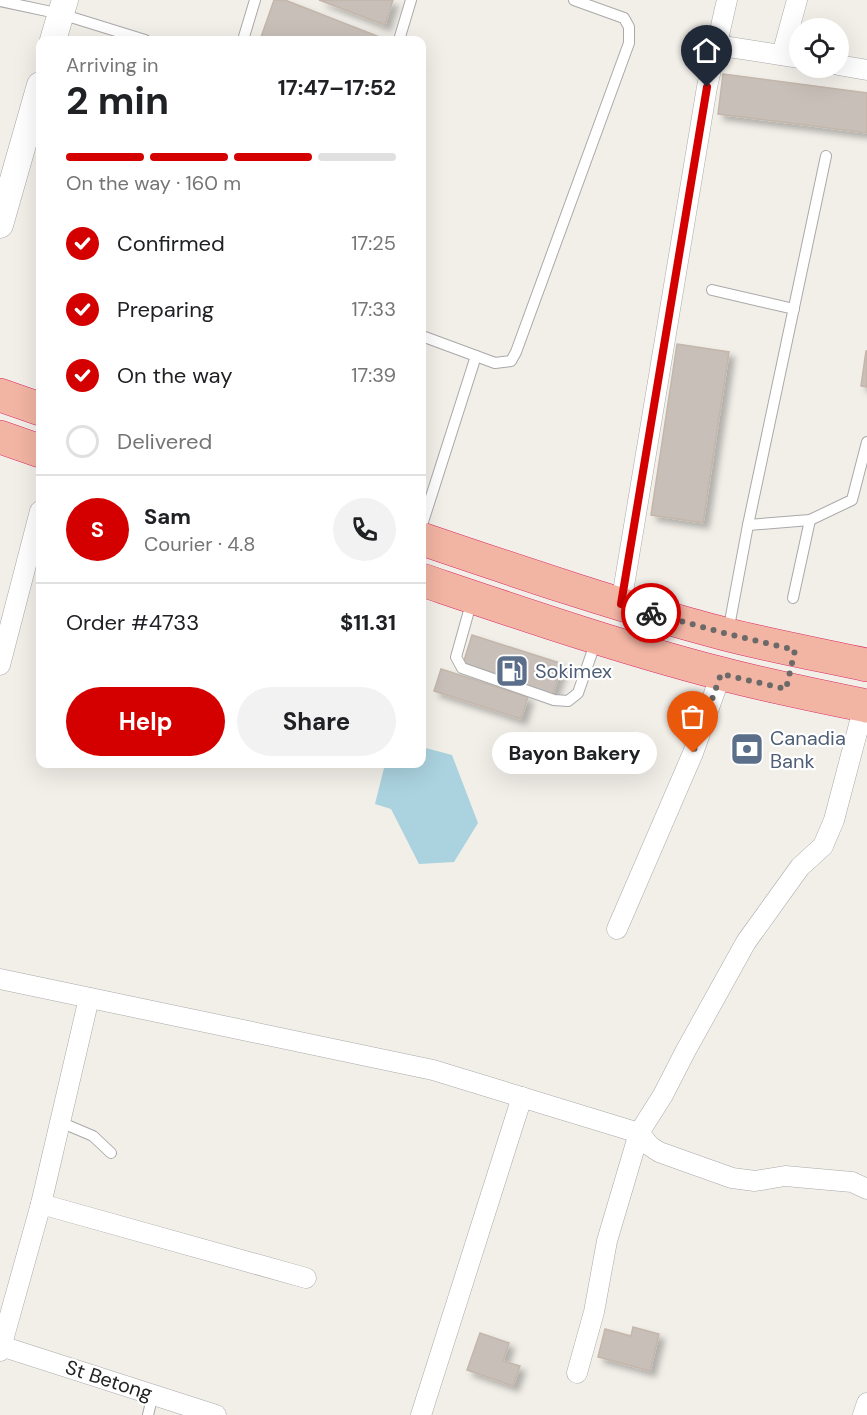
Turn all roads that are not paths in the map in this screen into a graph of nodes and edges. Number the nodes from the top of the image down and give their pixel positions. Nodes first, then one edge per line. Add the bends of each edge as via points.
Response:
1 (255, 0) edge
2 (411, 0) edge
3 (574, 0) edge
4 (727, 0) edge
5 (797, 0) edge
6 (0, 1) edge
7 (63, 7) edge
8 (795, 18) edge
9 (54, 36) edge
10 (135, 36) edge
11 (244, 36) edge
12 (400, 36) edge
13 (716, 45) junction
14 (789, 57) edge
15 (849, 67) edge
16 (867, 70) edge
17 (36, 99) edge
18 (826, 156) dead end
19 (0, 225) edge
20 (712, 290) dead end
21 (794, 309) junction
22 (426, 337) edge
23 (476, 356) junction
24 (0, 395) edge
25 (36, 408) edge
26 (0, 437) edge
27 (867, 442) edge
28 (36, 450) edge
29 (426, 512) edge
30 (810, 520) junction
31 (748, 525) junction
32 (36, 526) edge
33 (426, 540) edge
34 (426, 581) edge
35 (472, 597) junction
36 (793, 598) dead end
37 (621, 604) junction
38 (728, 634) junction
39 (597, 638) junction
40 (795, 650) junction
41 (0, 664) edge
42 (867, 665) edge
43 (721, 674) junction
44 (786, 689) junction
45 (866, 706) edge
46 (617, 929) dead end
47 (0, 979) edge
48 (89, 998) junction
49 (522, 1097) junction
50 (60, 1122) junction
51 (639, 1133) junction
52 (111, 1153) dead end
53 (867, 1189) edge
54 (41, 1204) junction
55 (306, 1278) dead end
56 (1, 1348) edge
57 (577, 1373) dead end
58 (153, 1395) junction
59 (867, 1403) edge
60 (195, 1412) edge
61 (148, 1415) edge
62 (216, 1415) edge
63 (421, 1415) edge
64 (863, 1415) edge

1 - 11 lane
2 - 12 lane
3 - 23 lane via 624,18 629,27 629,43 516,352 505,363
4 - 13 street
5 - 8 street
6 - 7 lane
7 - 9 street
7 - 10 lane
13 - 14 street
13 - 37 street
15 - 16 street
17 - 19 street
18 - 21 lane
20 - 21 lane
21 - 31 lane
22 - 23 lane
23 - 29 lane
24 - 25 highway
26 - 28 highway
27 - 30 lane via 852,500
30 - 31 lane
30 - 36 lane
31 - 38 lane
32 - 41 street
33 - 37 highway
34 - 35 highway
35 - 39 highway
35 - 39 lane via 456,657 462,668 554,700 568,701 578,693
37 - 38 highway
38 - 40 highway
39 - 43 highway
40 - 42 highway
40 - 44 highway
43 - 44 highway
43 - 46 street via 693,753
44 - 45 highway
45 - 51 street via 823,846 800,867 746,942
47 - 48 street
48 - 49 street via 433,1071
48 - 50 street
49 - 51 street
49 - 63 street
50 - 52 lane via 93,1136
50 - 54 street
51 - 53 street via 658,1152 732,1178 755,1181 785,1176 852,1182
51 - 57 street via 607,1241 594,1312
54 - 55 street
54 - 56 street
56 - 58 street, St Betong
58 - 60 street, St Betong
58 - 61 lane
59 - 64 street
60 - 62 street, St Betong

